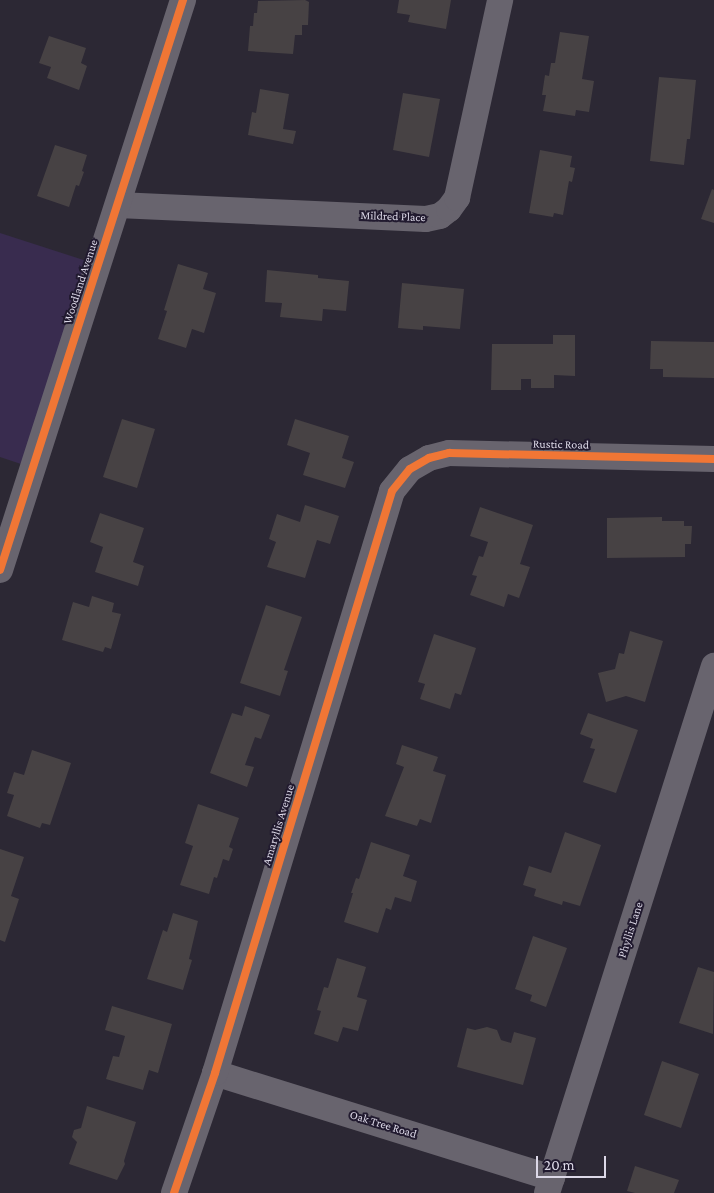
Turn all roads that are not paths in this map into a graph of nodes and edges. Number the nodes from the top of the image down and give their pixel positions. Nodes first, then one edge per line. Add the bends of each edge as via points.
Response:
1 (183, 0) edge
2 (500, 0) edge
3 (118, 205) junction
4 (714, 460) edge
5 (410, 468) joint
6 (0, 570) edge
7 (714, 666) edge
8 (215, 1073) junction
9 (550, 1185) edge
10 (174, 1193) edge

1 - 3 street, Woodland Avenue
2 - 3 street, Mildred Place via 457,198 440,216 426,219
3 - 6 street, Woodland Avenue
4 - 5 street, Rustic Road via 450,453 429,458
5 - 8 street, Amaryllis Avenue via 392,491
7 - 9 street, Phyllis Lane
8 - 9 street, Oak Tree Road
8 - 10 street, Amaryllis Avenue

